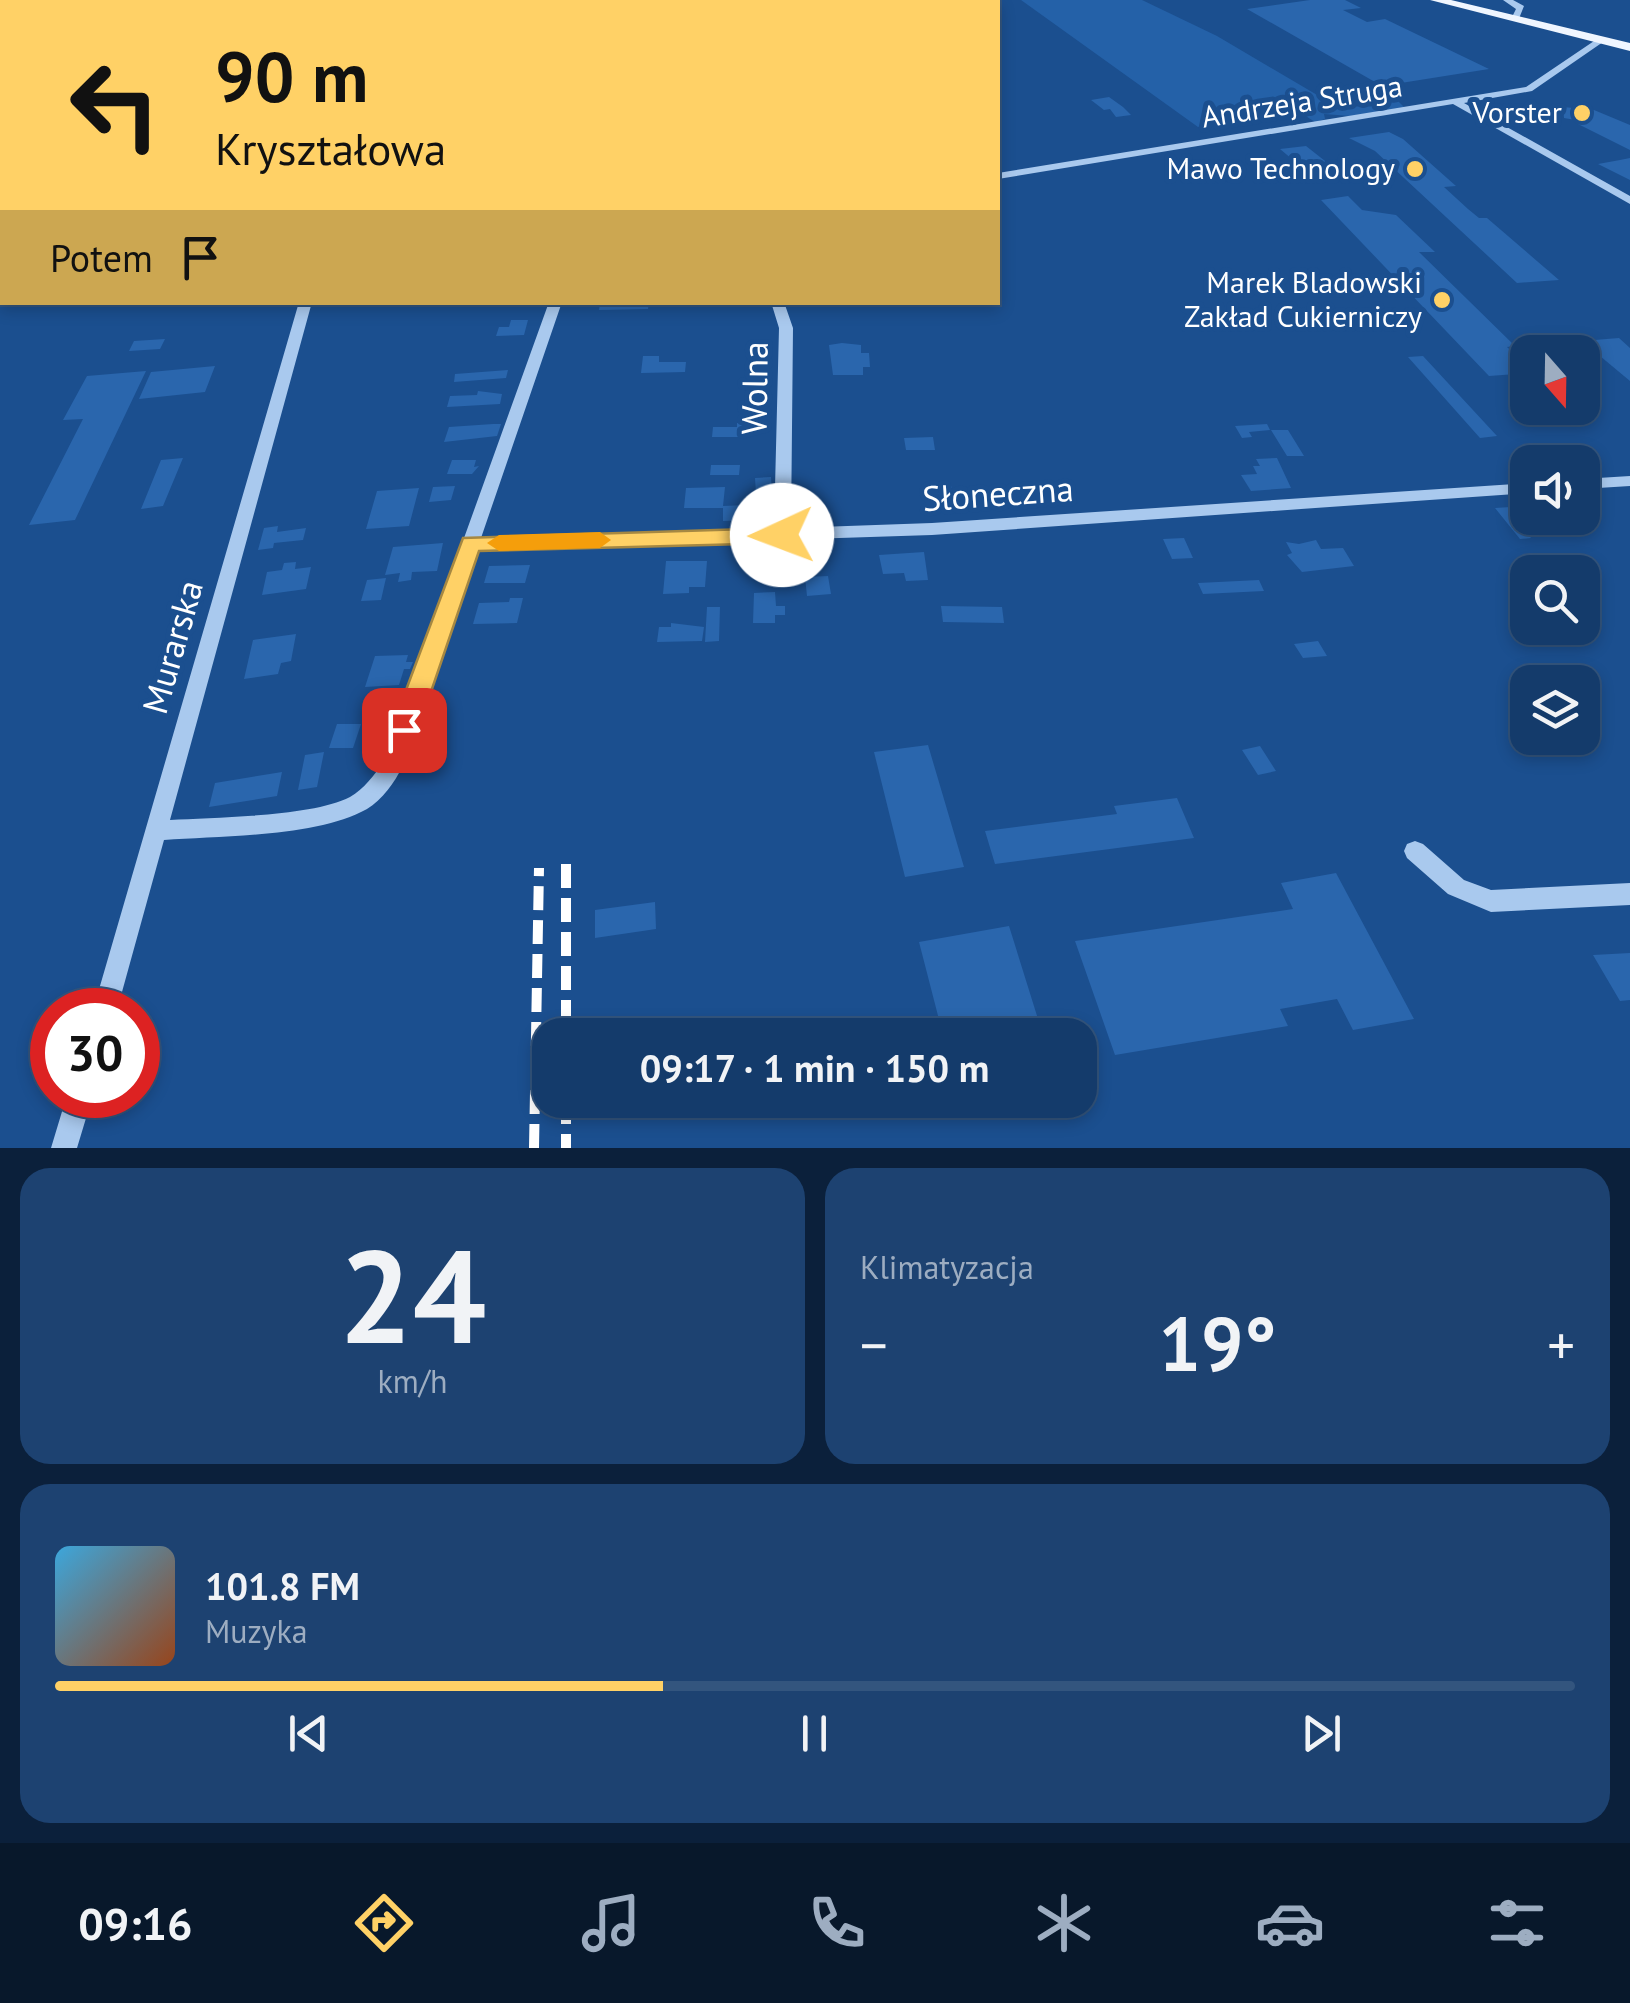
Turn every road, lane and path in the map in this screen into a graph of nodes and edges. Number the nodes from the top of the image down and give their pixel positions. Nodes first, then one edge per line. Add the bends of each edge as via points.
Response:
1 (1436, 0) edge
2 (1507, 0) edge
3 (1515, 19) junction
4 (1600, 40) junction
5 (1630, 47) edge
6 (1456, 102) junction
7 (1000, 176) edge
8 (1630, 200) edge
9 (305, 305) edge
10 (555, 305) edge
11 (778, 305) edge
12 (1630, 481) edge
13 (1600, 483) edge
14 (1510, 489) edge
15 (782, 535) junction
16 (471, 544) junction
17 (157, 830) junction
18 (1415, 851) dead end
19 (1630, 894) edge
20 (110, 988) edge
21 (73, 1118) edge
22 (64, 1148) edge

1 - 3 main road
2 - 3 street via 1522,10
3 - 4 main road
4 - 5 main road
4 - 6 street, Andrzeja Struga via 1533,88
6 - 7 street, Andrzeja Struga
6 - 8 street
9 - 17 street, Murarska
10 - 16 street
11 - 15 street, Wolna via 786,328
12 - 13 street
14 - 15 street, Słoneczna
15 - 16 street, Słoneczna
16 - 17 street via 392,767 371,793 337,811
17 - 20 street, Murarska
18 - 19 street via 1456,887 1490,901
21 - 22 street

